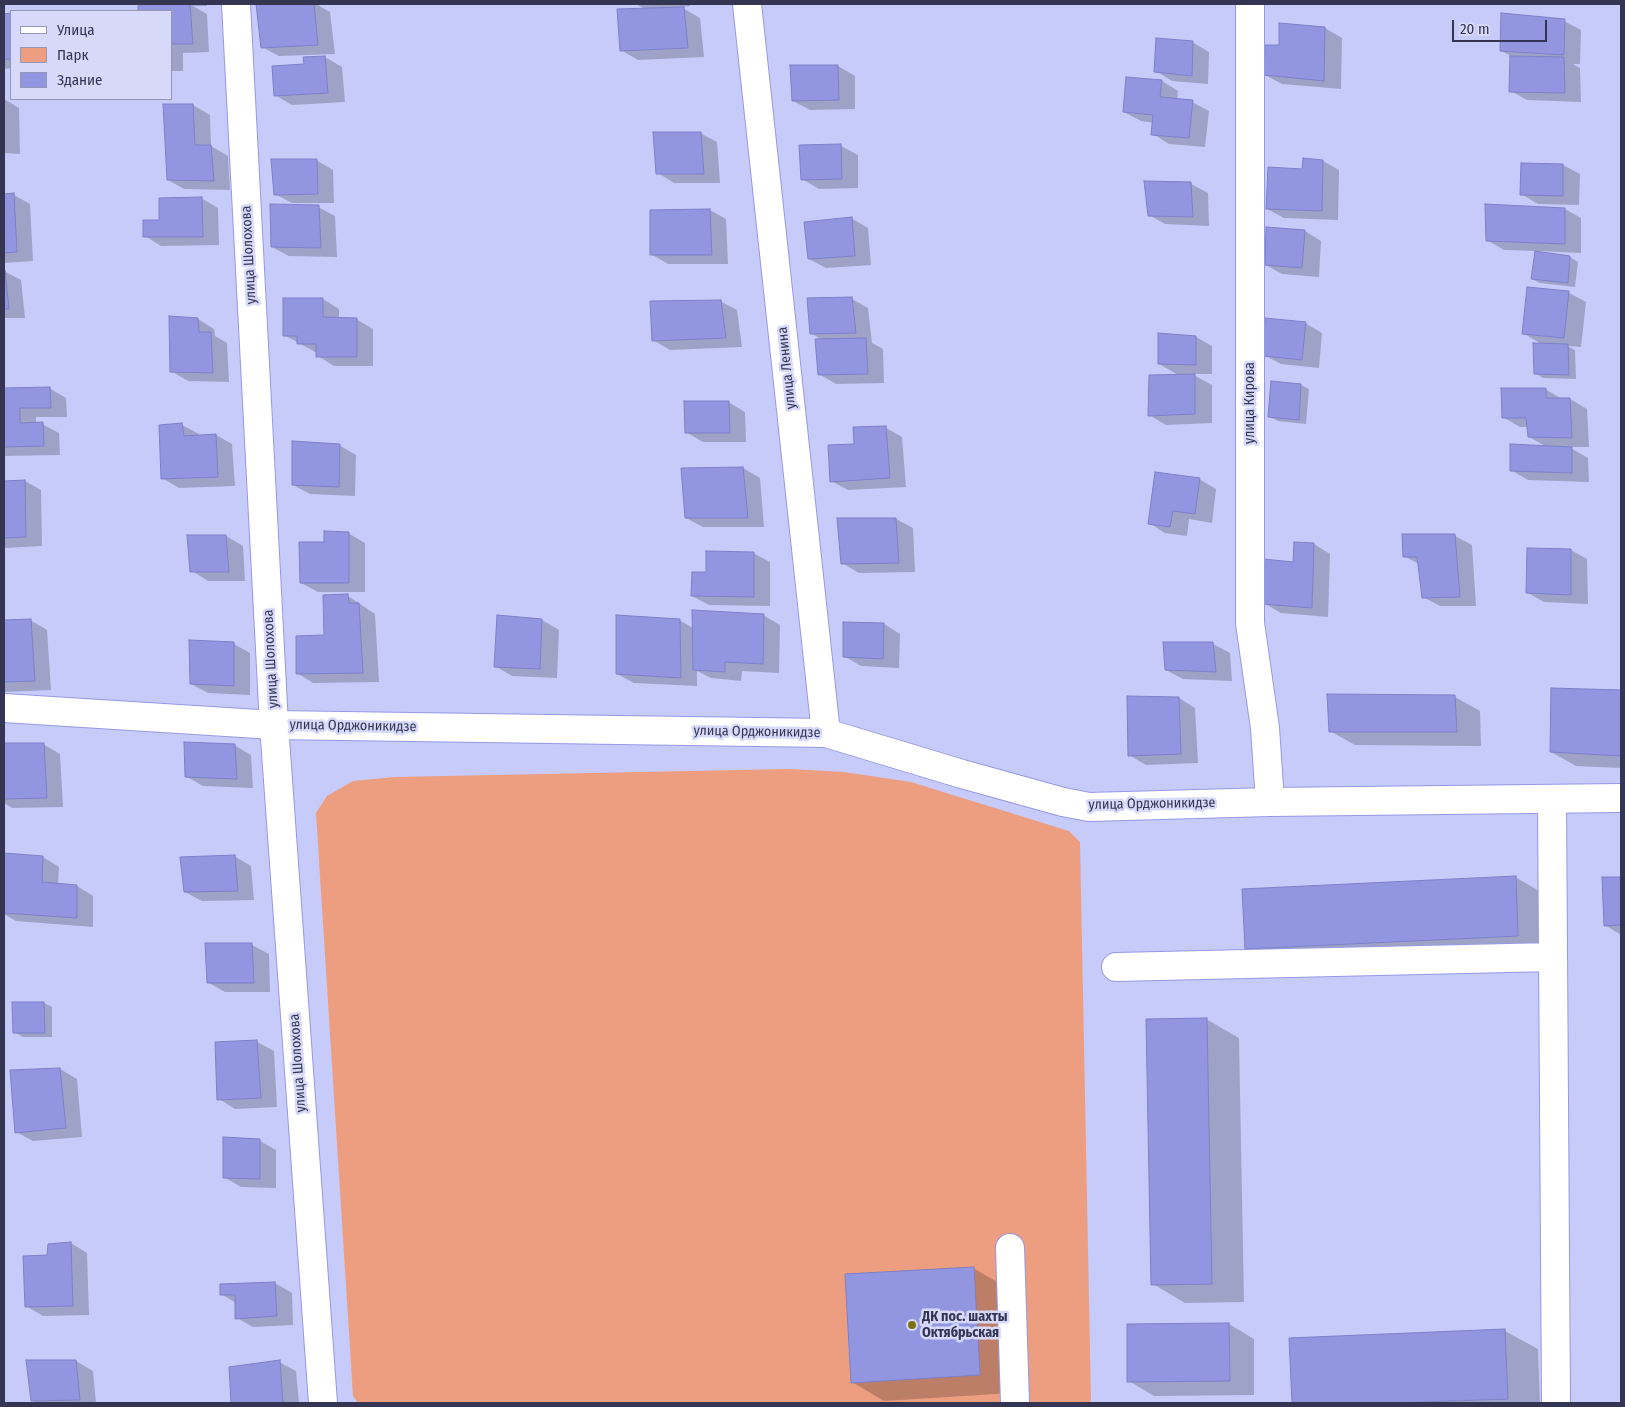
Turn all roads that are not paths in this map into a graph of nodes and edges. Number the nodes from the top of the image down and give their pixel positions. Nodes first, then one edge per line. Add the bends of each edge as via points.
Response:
1 (236, 4) edge
2 (747, 4) edge
3 (1250, 4) edge
4 (4, 708) edge
5 (274, 725) junction
6 (826, 732) junction
7 (1621, 798) edge
8 (1552, 799) junction
9 (1270, 802) junction
10 (1553, 957) junction
11 (1116, 967) dead end
12 (1010, 1248) dead end
13 (323, 1403) edge
14 (1015, 1403) edge
15 (1556, 1403) edge

1 - 5 street, улица Шолохова
2 - 6 street, улица Ленина
3 - 9 street, улица Кирова via 1250,623 1265,728
4 - 5 street, улица Орджоникидзе
5 - 6 street, улица Орджоникидзе
5 - 13 street, улица Шолохова
6 - 9 street, улица Орджоникидзе via 971,776 1089,807
7 - 8 street, улица Орджоникидзе
8 - 9 street, улица Орджоникидзе
8 - 10 street
10 - 11 street
10 - 15 street
12 - 14 street

